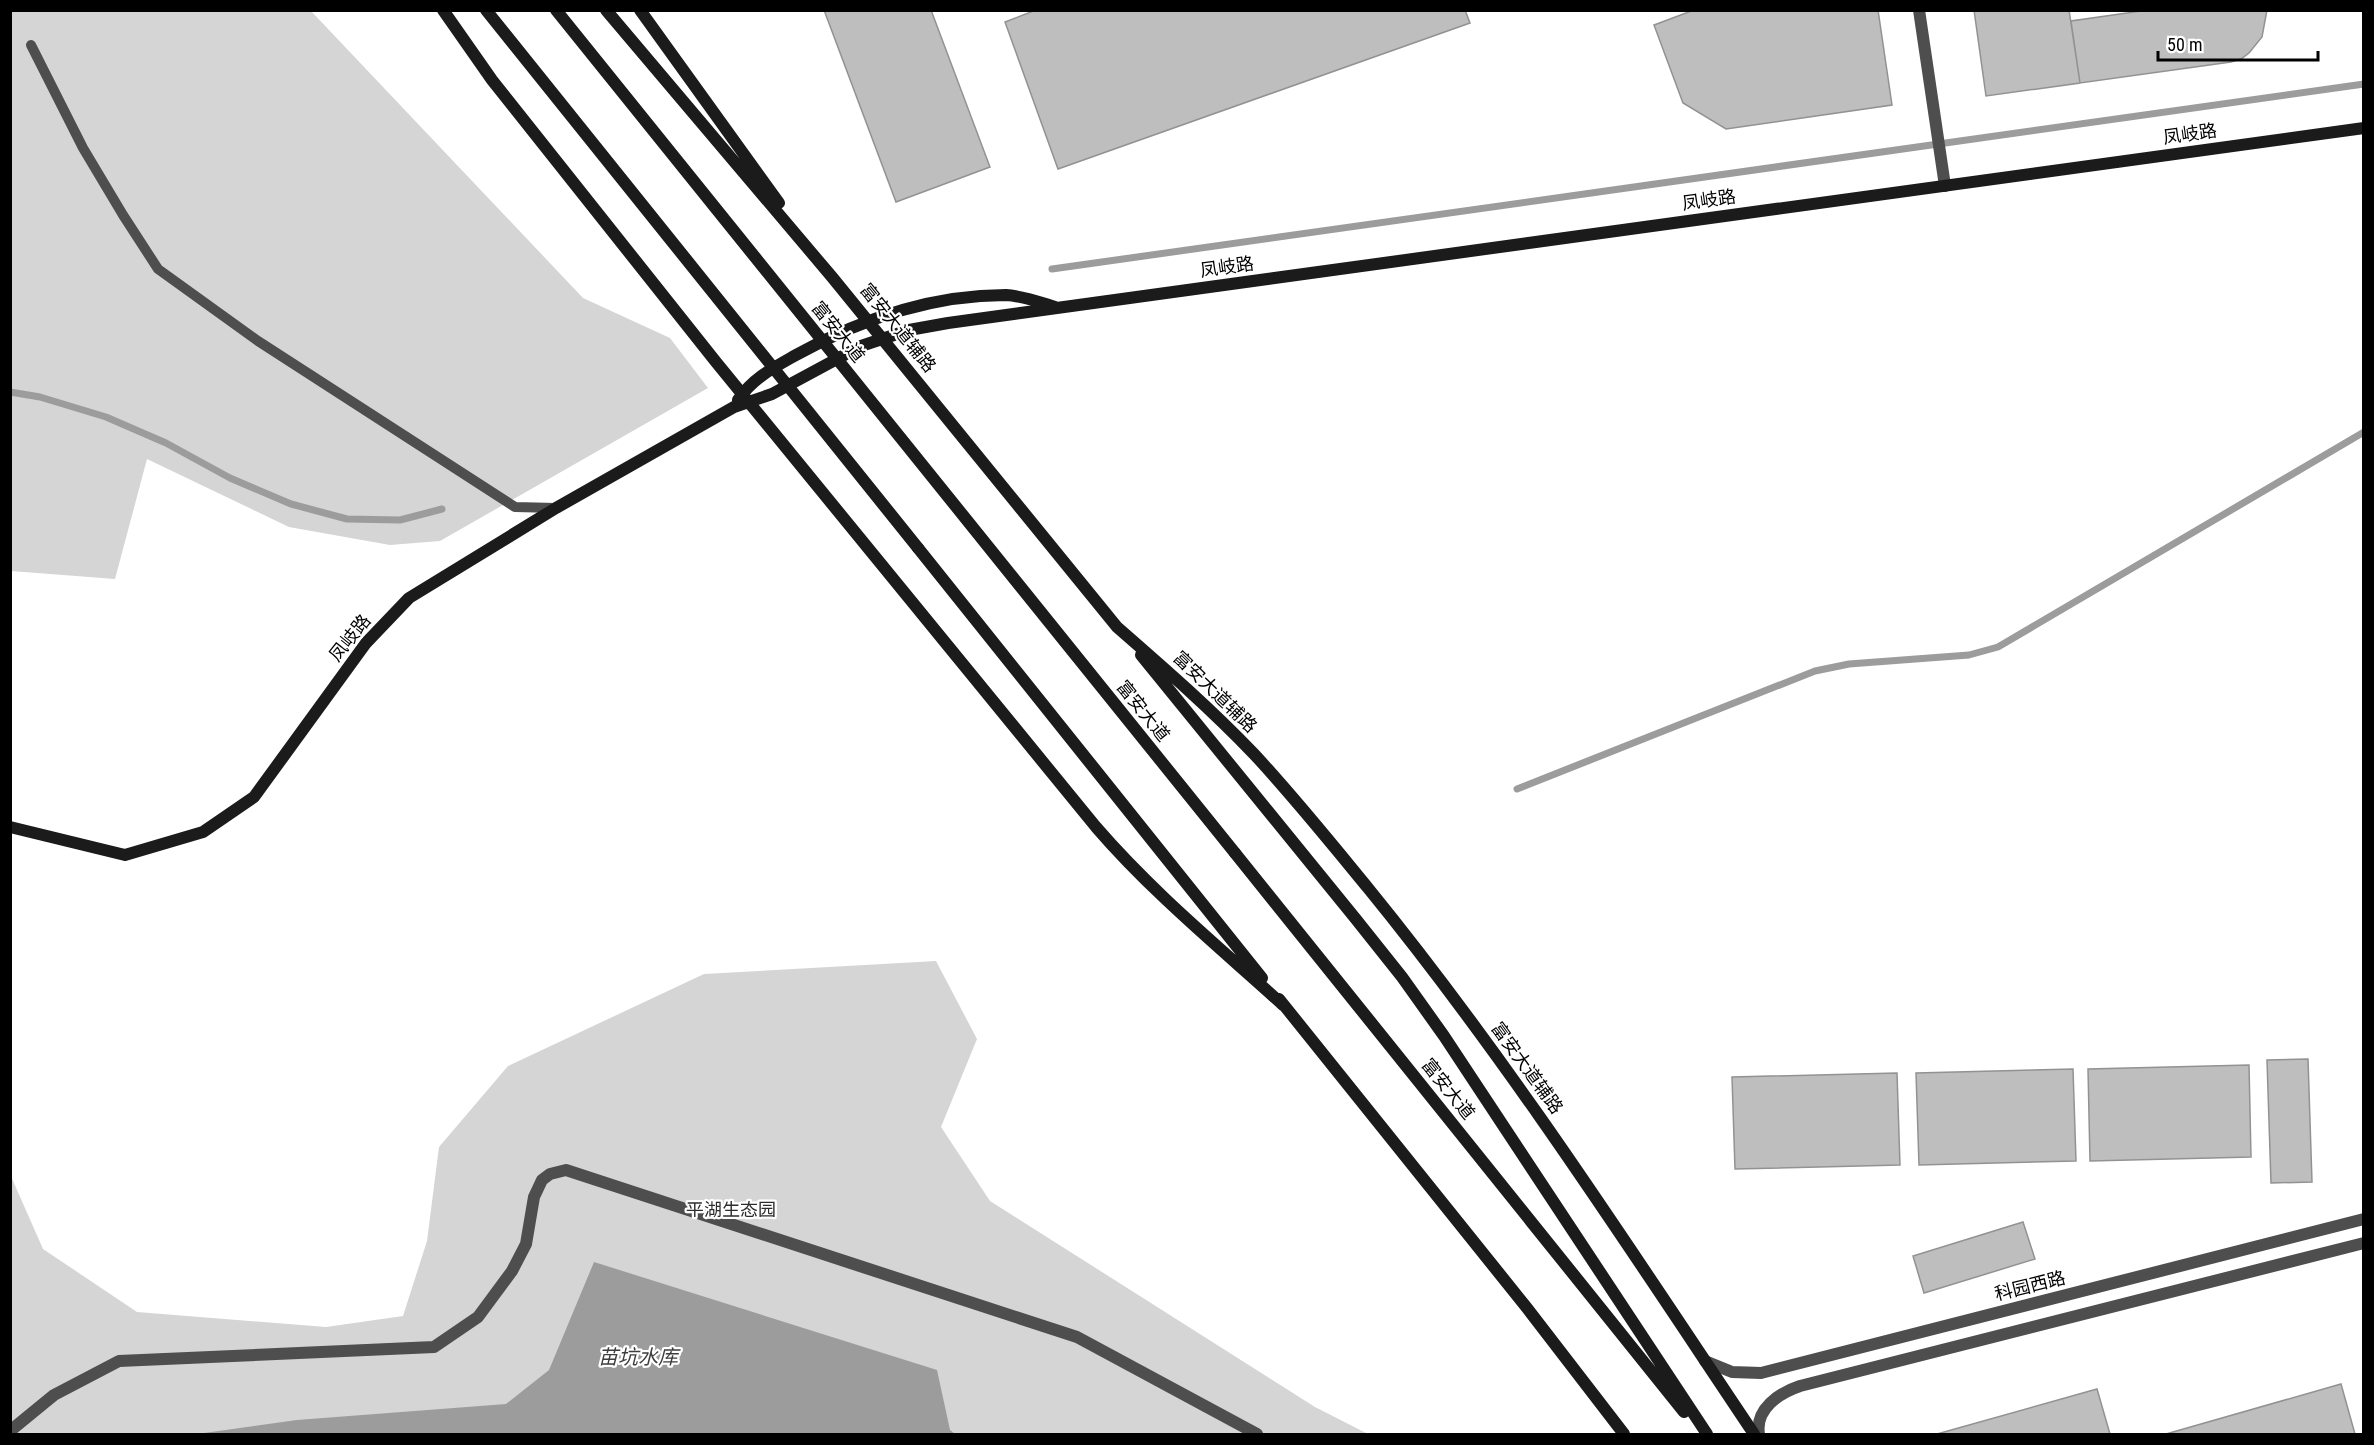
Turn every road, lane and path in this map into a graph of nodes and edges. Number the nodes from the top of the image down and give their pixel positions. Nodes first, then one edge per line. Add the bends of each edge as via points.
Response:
1 (443, 10) edge
2 (486, 10) edge
3 (556, 10) edge
4 (606, 10) edge
5 (640, 10) edge
6 (1919, 10) edge
7 (31, 45) dead end
8 (2364, 128) edge
9 (1944, 186) junction
10 (832, 277) junction
11 (1059, 308) junction
12 (868, 321) junction
13 (882, 338) junction
14 (746, 398) junction
15 (556, 508) junction
16 (1117, 627) junction
17 (10, 827) edge
18 (1283, 1005) junction
19 (2364, 1219) edge
20 (2364, 1243) edge
21 (1705, 1361) junction
22 (10, 1431) edge
23 (1257, 1434) edge
24 (1624, 1434) edge
25 (1702, 1434) edge
26 (1707, 1434) edge
27 (1757, 1434) edge

1 - 14 main road via 505,97
2 - 18 main road, bridge
3 - 25 main road, 富安大道, bridge
4 - 10 main road, 富安大道辅路
5 - 10 main road
6 - 9 street
7 - 15 lane via 83,148 158,269 258,341 515,507
8 - 9 main road, 凤岐路
9 - 11 main road, 凤岐路
10 - 12 main road, 富安大道辅路
11 - 12 main road, 凤岐路 via 1007,295 926,304
11 - 13 main road, 凤岐路 via 932,326
12 - 13 main road, 富安大道辅路
12 - 14 main road, 凤岐路 via 829,337 760,375
13 - 14 main road, 凤岐路 via 840,356 772,394
13 - 16 main road, 富安大道辅路
14 - 15 main road, 凤岐路
14 - 18 main road via 1123,857
15 - 17 main road, 凤岐路 via 409,598 366,643 254,797 203,832 125,855
16 - 21 main road, 富安大道辅路 via 1253,754 1404,932 1558,1141
16 - 26 main road via 1402,977
18 - 24 main road
19 - 21 street, 科园西路 via 1761,1373 1732,1372
20 - 27 street via 1800,1386 1767,1406
21 - 27 main road, 富安大道辅路
22 - 23 street via 54,1395 119,1361 434,1347 478,1317 505,1281 526,1244 534,1197 542,1180 566,1170 1077,1337

